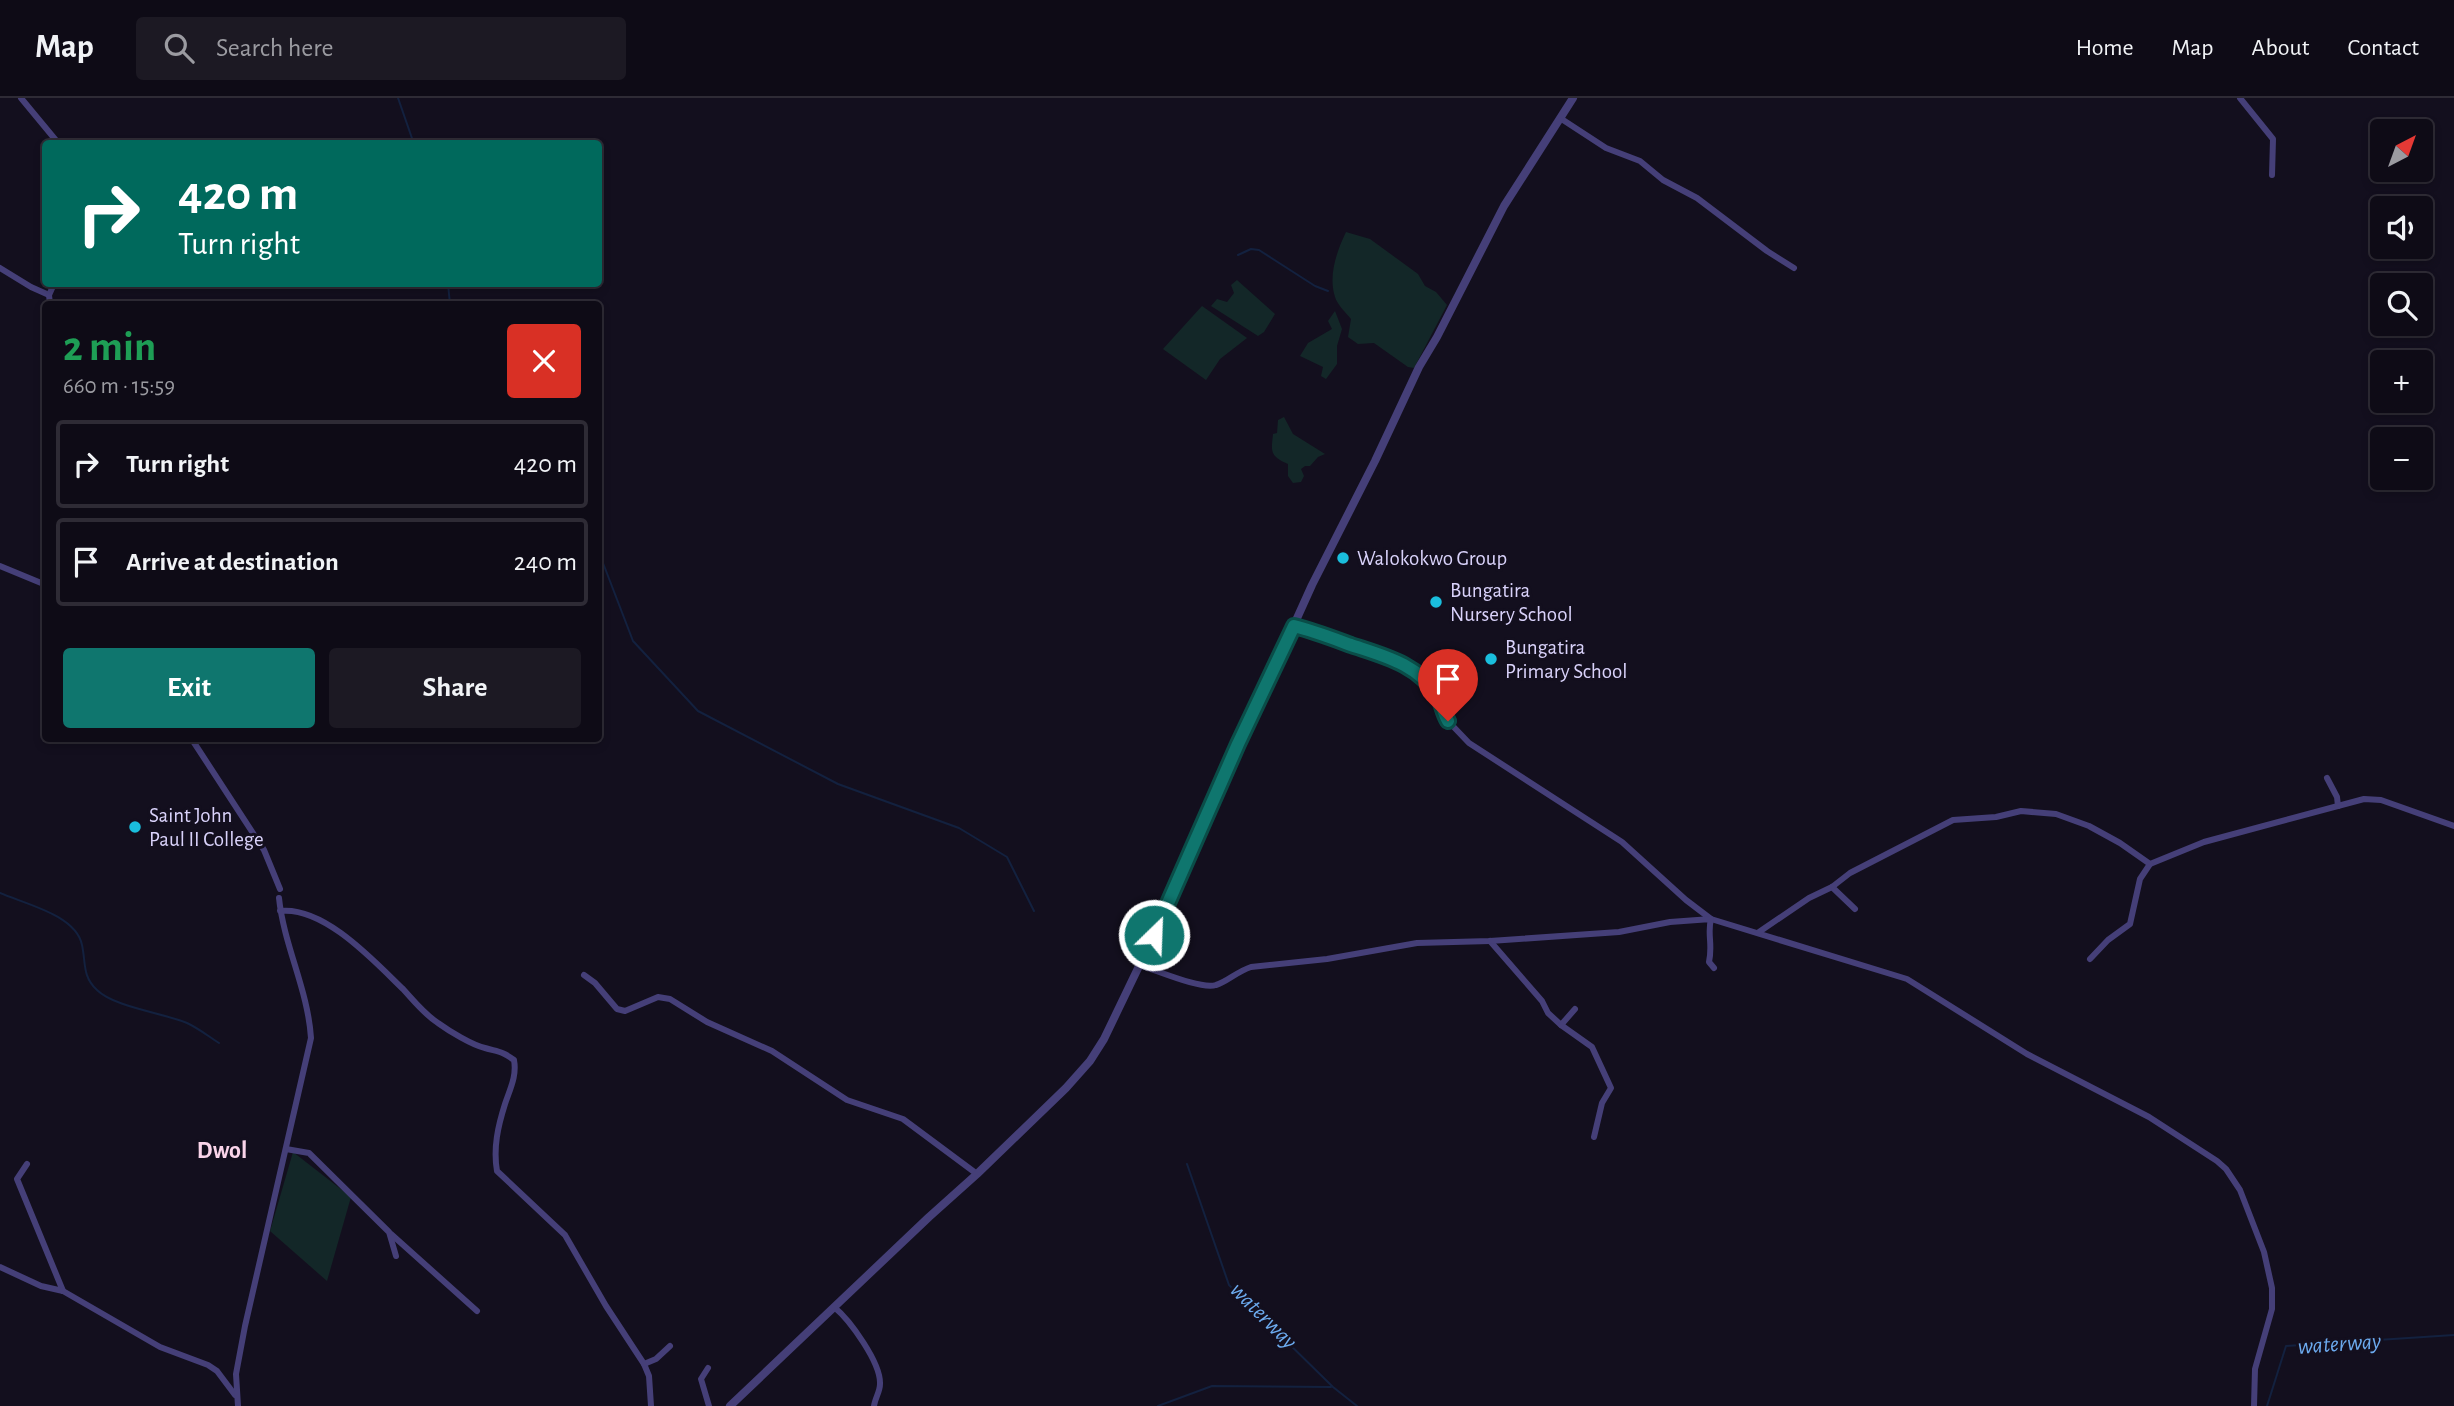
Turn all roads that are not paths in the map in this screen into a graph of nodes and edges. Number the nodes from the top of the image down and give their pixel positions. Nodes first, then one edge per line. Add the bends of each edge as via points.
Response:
1 (21, 98) edge
2 (1573, 98) edge
3 (2240, 98) edge
4 (1560, 118) junction
5 (57, 140) edge
6 (2272, 175) dead end
7 (0, 268) edge
8 (1794, 268) dead end
9 (53, 287) edge
10 (50, 295) junction
11 (50, 301) edge
12 (0, 566) edge
13 (42, 583) edge
14 (1294, 626) junction
15 (194, 742) edge
16 (2327, 778) dead end
17 (2338, 806) junction
18 (2454, 826) edge
19 (2150, 864) junction
20 (1832, 887) junction
21 (280, 888) dead end
22 (279, 898) dead end
23 (1855, 909) dead end
24 (281, 911) junction
25 (1711, 919) junction
26 (1759, 932) junction
27 (1490, 942) junction
28 (2090, 959) dead end
29 (1139, 965) junction
30 (1714, 968) dead end
31 (584, 975) dead end
32 (1575, 1009) dead end
33 (1561, 1025) junction
34 (1594, 1137) dead end
35 (286, 1149) junction
36 (27, 1164) dead end
37 (977, 1174) junction
38 (389, 1232) junction
39 (396, 1256) dead end
40 (0, 1267) edge
41 (63, 1291) junction
42 (834, 1307) junction
43 (477, 1311) dead end
44 (670, 1346) dead end
45 (645, 1364) junction
46 (708, 1368) dead end
47 (236, 1396) junction
48 (238, 1406) edge
49 (651, 1406) edge
50 (709, 1406) edge
51 (730, 1406) edge
52 (874, 1406) edge
53 (2254, 1406) edge

1 - 5 street
2 - 4 street
3 - 6 street via 2273,139
4 - 8 street via 1606,148 1640,161
4 - 14 street via 1476,258
7 - 10 street
9 - 10 street
10 - 11 street
12 - 13 street
14 - 25 street via 1393,658 1412,669 1439,697 1448,721 1469,743 1622,842
14 - 29 street
15 - 21 street via 264,850
16 - 17 street
17 - 18 street via 2381,800
17 - 19 street via 2204,842
19 - 20 street via 2089,826 2056,814 2021,811 1952,820
19 - 28 street via 2140,879 2130,924
20 - 23 street
20 - 26 street
22 - 24 street
24 - 35 street via 311,1038
24 - 45 street via 299,912 334,928 431,1018 514,1060 516,1070 495,1146 497,1171 565,1235
25 - 26 street
25 - 27 street
25 - 30 street via 1709,962
26 - 53 street via 1920,985 2027,1054 2186,1139 2226,1169 2240,1191 2264,1252 2272,1288 2272,1309 2255,1369
27 - 29 street via 1417,943 1251,967 1212,986 1198,986
27 - 33 street
29 - 37 street via 1090,1060
31 - 37 street via 617,1009 670,999 772,1051 847,1100 903,1119
32 - 33 street
33 - 34 street via 1592,1047 1611,1088 1602,1103
35 - 38 street via 309,1153
35 - 47 street via 254,1280
36 - 41 street via 17,1179
37 - 42 street
38 - 39 street
38 - 43 street
40 - 41 street
41 - 47 street via 160,1347 208,1365
42 - 51 street
42 - 52 street via 877,1367 880,1385
44 - 45 street
45 - 49 street
46 - 50 street via 701,1379
47 - 48 street

